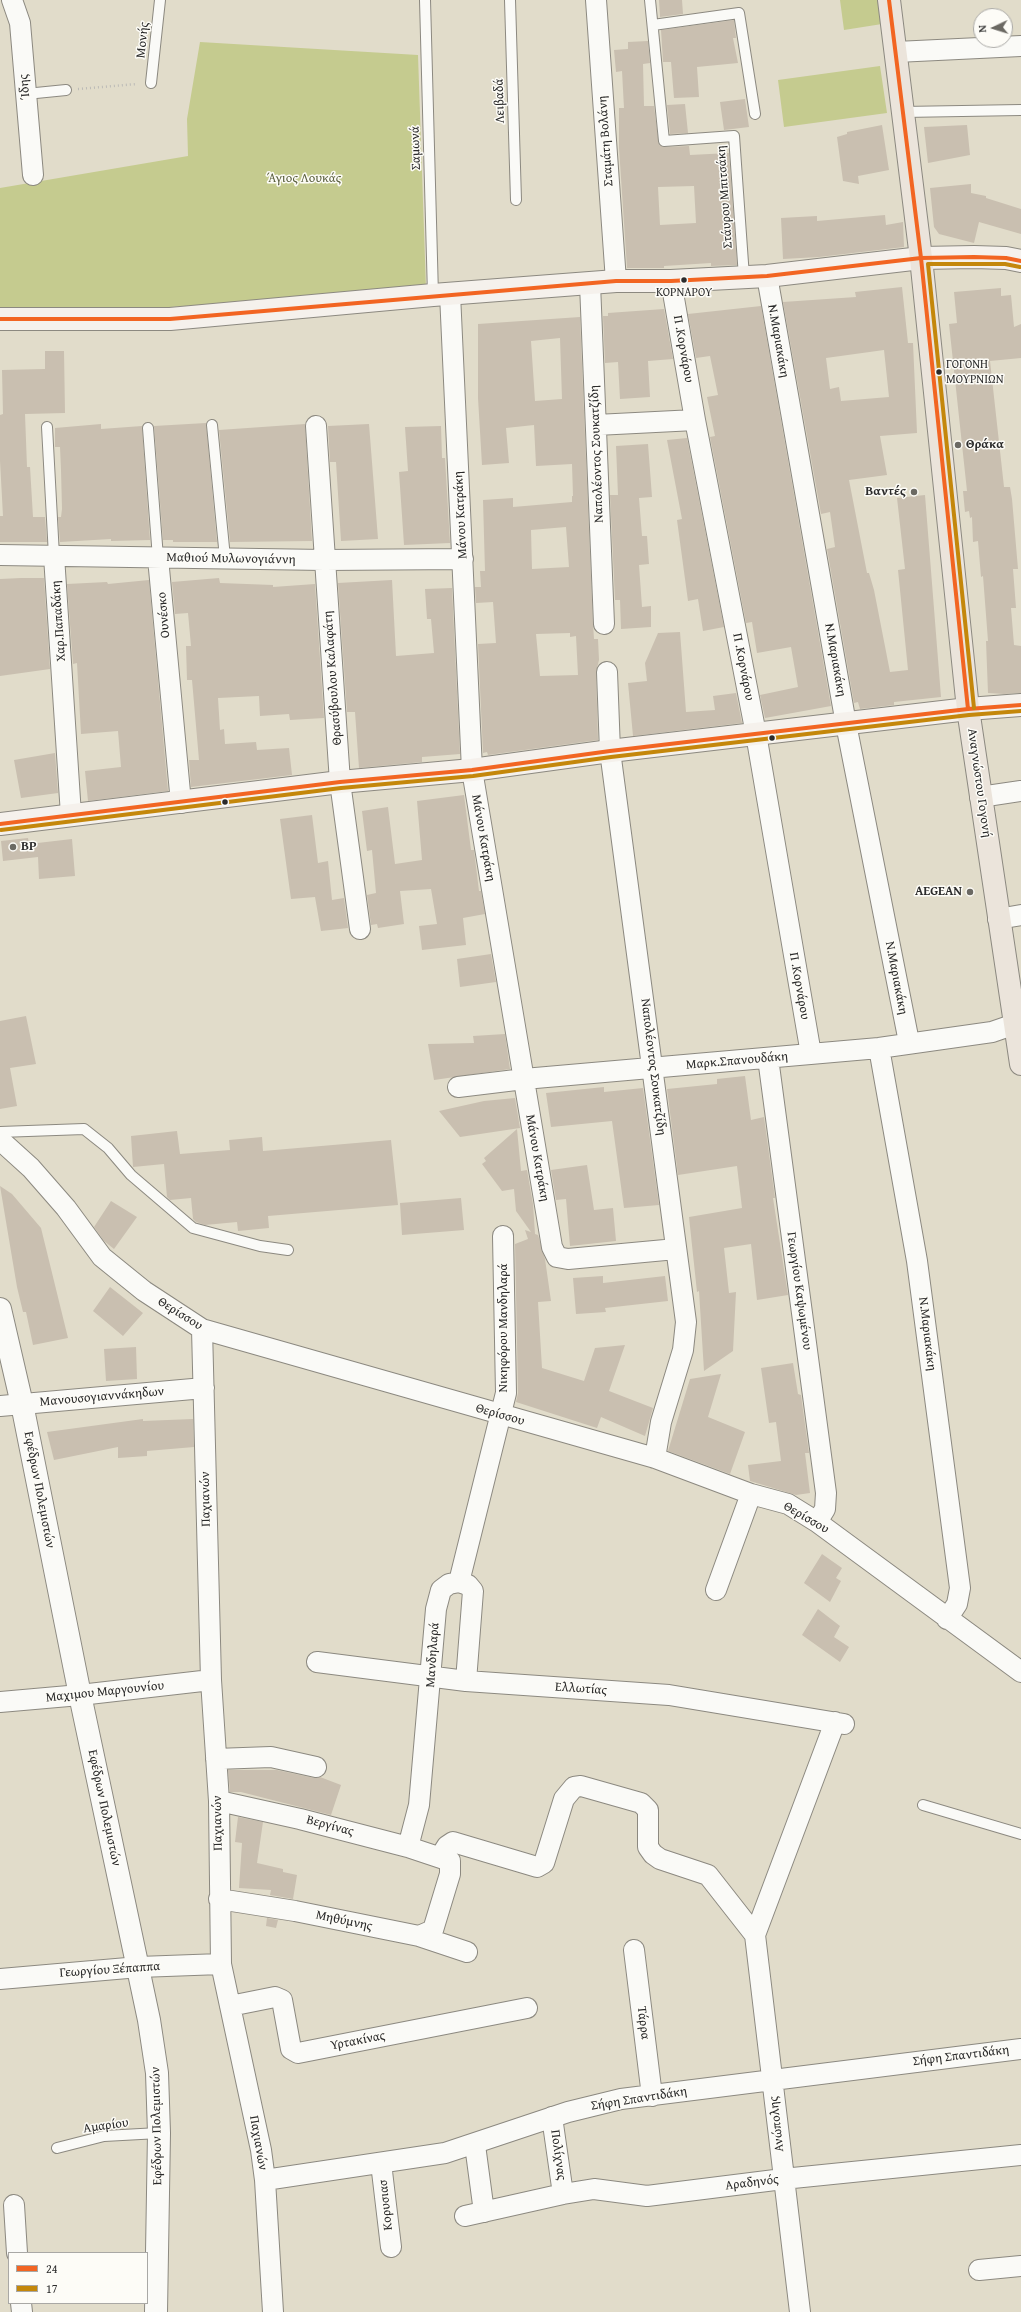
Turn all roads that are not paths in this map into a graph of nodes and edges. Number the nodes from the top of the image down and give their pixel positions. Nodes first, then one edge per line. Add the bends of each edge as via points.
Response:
1 (12, 0) edge
2 (160, 0) edge
3 (425, 0) edge
4 (510, 0) edge
5 (596, 0) edge
6 (650, 0) edge
7 (889, 0) edge
8 (653, 25) junction
9 (1021, 46) edge
10 (896, 52) junction
11 (152, 83) road end
12 (66, 90) road end
13 (26, 94) junction
14 (1021, 110) edge
15 (902, 112) junction
16 (755, 114) dead end
17 (33, 176) dead end
18 (516, 200) dead end
19 (921, 258) junction
20 (1021, 261) edge
21 (767, 276) junction
22 (744, 277) junction
23 (616, 281) junction
24 (671, 281) junction
25 (590, 284) junction
26 (442, 294) junction
27 (0, 319) edge
28 (695, 420) junction
29 (212, 425) dead end
30 (596, 425) junction
31 (316, 426) dead end
32 (47, 427) dead end
33 (148, 428) dead end
34 (0, 555) edge
35 (54, 556) junction
36 (158, 558) junction
37 (225, 558) junction
38 (463, 559) junction
39 (324, 560) junction
40 (604, 624) dead end
41 (607, 672) dead end
42 (1021, 705) edge
43 (968, 709) junction
44 (846, 724) junction
45 (756, 734) junction
46 (610, 751) junction
47 (472, 770) junction
48 (340, 782) junction
49 (1021, 791) edge
50 (980, 797) junction
51 (181, 803) junction
52 (71, 815) junction
53 (0, 824) edge
54 (1021, 915) edge
55 (998, 919) junction
56 (360, 929) dead end
57 (1018, 1023) edge
58 (909, 1042) junction
59 (879, 1048) junction
60 (811, 1054) junction
61 (768, 1058) junction
62 (1021, 1064) edge
63 (654, 1068) junction
64 (524, 1079) junction
65 (458, 1087) dead end
66 (0, 1132) edge
67 (0, 1140) edge
68 (503, 1236) dead end
69 (676, 1249) junction
70 (288, 1250) dead end
71 (0, 1309) edge
72 (202, 1329) junction
73 (204, 1388) junction
74 (22, 1404) junction
75 (0, 1406) edge
76 (501, 1416) junction
77 (654, 1458) junction
78 (751, 1494) junction
79 (817, 1522) junction
80 (459, 1582) junction
81 (716, 1590) dead end
82 (947, 1619) junction
83 (317, 1662) dead end
84 (1021, 1672) edge
85 (432, 1676) junction
86 (211, 1680) junction
87 (466, 1681) junction
88 (80, 1695) junction
89 (0, 1702) edge
90 (216, 1759) junction
91 (316, 1767) dead end
92 (219, 1801) junction
93 (923, 1805) dead end
94 (1021, 1834) edge
95 (408, 1847) junction
96 (440, 1857) junction
97 (219, 1899) junction
98 (755, 1935) junction
99 (419, 1936) junction
100 (634, 1950) dead end
101 (467, 1952) dead end
102 (221, 1964) junction
103 (139, 1967) junction
104 (0, 1979) edge
105 (230, 2006) junction
106 (527, 2008) dead end
107 (1021, 2049) edge
108 (772, 2079) junction
109 (652, 2096) junction
110 (552, 2117) junction
111 (159, 2133) junction
112 (476, 2145) junction
113 (57, 2148) dead end
114 (1021, 2155) edge
115 (381, 2163) junction
116 (783, 2179) junction
117 (265, 2180) junction
118 (563, 2194) junction
119 (14, 2205) dead end
120 (484, 2212) junction
121 (465, 2216) dead end
122 (391, 2247) dead end
123 (17, 2252) edge
124 (1021, 2266) edge
125 (979, 2270) dead end
126 (156, 2312) edge
127 (273, 2312) edge
128 (800, 2312) edge

1 - 13 street, Ίδης via 20,23
2 - 11 lane, Μονής
3 - 26 lane, Σαμωνά
4 - 18 lane, Λειβαδά
5 - 23 street, Σταμάτη Βολάνη
6 - 8 lane
7 - 10 main road, Αναγνώστου Γογονή
8 - 16 lane via 740,13
8 - 22 lane, Στάυρου Μπιτσάκη via 664,141 734,136
9 - 10 street
10 - 15 main road, Αναγνώστου Γογονή
12 - 13 lane
13 - 17 street, Ίδης
14 - 15 lane
15 - 19 main road, Αναγνώστου Γογονή
19 - 20 main road via 974,257
19 - 21 main road
19 - 43 main road, Αναγνώστου Γογονή
21 - 22 main road
21 - 44 street, Ν.Μαριακάκη
22 - 24 main road
23 - 24 main road
23 - 25 main road
24 - 28 street, Π .Κορνάρου
25 - 26 main road
25 - 30 street, Ναπολέοντος Σουκατζίδη
26 - 27 main road via 170,319
26 - 38 street, Μάνου Κατράκη
28 - 30 street
28 - 45 street, Π .Κορνάρου
29 - 37 lane
30 - 40 street, Ναπολέοντος Σουκατζίδη
31 - 39 street, Θρασύβουλου Καλαφάτη
32 - 35 lane, Χαρ.Παπαδάκη
33 - 36 lane, Ουνέσκο
34 - 35 street, Μαθιού Μυλωνογιάννη
35 - 36 street, Μαθιού Μυλωνογιάννη
35 - 52 street, Χαρ.Παπαδάκη
36 - 37 street, Μαθιού Μυλωνογιάννη
36 - 51 street, Ουνέσκο
37 - 39 street, Μαθιού Μυλωνογιάννη
38 - 39 street, Μαθιού Μυλωνογιάννη
38 - 47 street, Μάνου Κατράκη
39 - 48 street, Θρασύβουλου Καλαφάτη
41 - 46 street, Ναπολέοντος Σουκατζίδη
42 - 43 main road
43 - 44 main road
43 - 50 main road, Αναγνώστου Γογονή
44 - 45 main road
44 - 58 street, Ν.Μαριακάκη
45 - 46 main road
45 - 60 street, Π .Κορνάρου
46 - 47 main road
46 - 63 street, Ναπολέοντος Σουκατζίδη
47 - 48 main road
47 - 64 street, Μάνου Κατράκη
48 - 51 main road
48 - 56 street, Θρασύβουλου Καλαφάτη
49 - 50 street
50 - 55 main road, Αναγνώστου Γογονή
51 - 52 main road
52 - 53 main road
54 - 55 street
55 - 57 main road, Αναγνώστου Γογονή
57 - 58 street, Μαρκ.Σπανουδάκη via 992,1032
57 - 62 main road, Αναγνώστου Γογονή
58 - 59 street, Μαρκ.Σπανουδάκη
59 - 60 street, Μαρκ.Σπανουδάκη
59 - 82 street, Ν.Μαριακάκη via 917,1261 960,1588 957,1604
60 - 61 street, Μαρκ.Σπανουδάκη
61 - 63 street, Μαρκ.Σπανουδάκη
61 - 79 street, Γεωργίου Καψωμένου via 826,1493 825,1509
63 - 64 street, Μαρκ.Σπανουδάκη
63 - 69 street, Ναπολέοντος Σουκατζίδη
64 - 65 street, Μαρκ.Σπανουδάκη
64 - 69 street, Μάνου Κατράκη via 552,1247 557,1257 568,1259
66 - 70 lane via 84,1129 108,1148 131,1175 193,1228 260,1246
67 - 72 street, Θερίσσου via 31,1168 66,1208 102,1257 144,1292
68 - 76 street, Νικηφόρου Μανδηλαρά via 506,1393
69 - 77 street, Ναπολέοντος Σουκατζίδη via 686,1322 683,1350 661,1422
71 - 74 street, Εφέδρων Πολεμιστών
72 - 73 street, Παχιανών
72 - 76 street, Θερίσσου
73 - 74 street, Μανουσογιαννάκηδων
73 - 86 street, Παχιανών
74 - 75 street, Μανουσογιαννάκηδων
74 - 88 street, Εφέδρων Πολεμιστών
76 - 77 street, Θερίσσου
76 - 80 street, Νικηφόρου Μανδηλαρά
77 - 78 street, Θερίσσου
78 - 79 street, Θερίσσου via 788,1504
78 - 81 street
79 - 82 street, Θερίσσου
80 - 85 street, Μανδηλαρά via 449,1584 441,1590 436,1609
80 - 87 street via 468,1585 473,1591
82 - 84 street, Θερίσσου
83 - 85 street, Ελλωτίας
85 - 87 street, Ελλωτίας
85 - 95 street, Μανδηλαρά via 419,1805
86 - 88 street, Μαχιμου Mαργουνίου
86 - 90 street, Παχιανών
87 - 98 street, Ελλωτίας via 669,1695 840,1723
88 - 89 street, Μαχιμου Mαργουνίου
88 - 103 street, Εφέδρων Πολεμιστών
90 - 91 street via 271,1758
90 - 92 street, Παχιανών
92 - 95 street, Βεργίνας
92 - 97 street, Παχιανών
93 - 94 lane
95 - 96 street, Βεργίνας
96 - 98 street via 453,1842 537,1867 544,1863 564,1799 574,1787 581,1786 641,1803 648,1810 648,1847 653,1854 660,1859 708,1875
96 - 99 street via 450,1860 450,1874 433,1930
97 - 99 street, Μηθύμνης via 295,1911
97 - 102 street, Παχιανών
98 - 108 street, Ανώπολης
99 - 101 street, Μηθύμνης
100 - 109 street, Τάρρα
102 - 103 street, Γεωργίου Ξέπαππα
102 - 105 street, Παχιανών
103 - 104 street, Γεωργίου Ξέπαππα
103 - 111 street, Εφέδρων Πολεμιστών via 157,2073
105 - 106 street, Υρτακίνας via 275,1997 282,2000 291,2049 298,2053
105 - 117 street, Παχιανών
107 - 108 street, Σήφη Σπαντιδάκη
108 - 109 street, Σήφη Σπαντιδάκη
108 - 116 street, Ανώπολης
109 - 110 street, Σήφη Σπαντιδάκη via 621,2099
110 - 112 street, Σήφη Σπαντιδάκη
110 - 118 street, Πολίχνας
111 - 113 lane, Αμαρίου via 104,2136
111 - 126 street, Εφέδρων Πολεμιστών
112 - 115 street, Σήφη Σπαντιδάκη via 445,2153
112 - 120 street
114 - 116 street, Αραδηνός
115 - 117 street, Σήφη Σπαντιδάκη
115 - 122 street, Κορυσιασ
116 - 118 street, Αραδηνός via 647,2196 594,2189
116 - 128 street, Ανώπολης
117 - 127 street, Παχιανών
118 - 120 street, Αραδηνός
119 - 123 street
120 - 121 street, Αραδηνός
124 - 125 street

